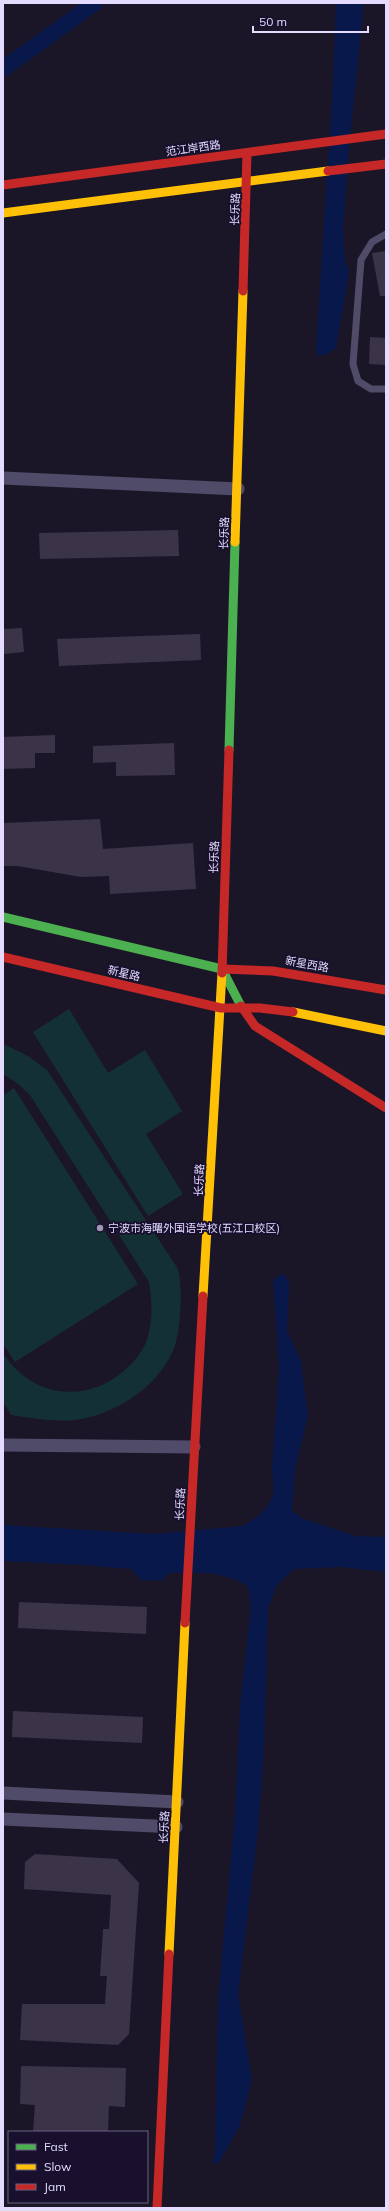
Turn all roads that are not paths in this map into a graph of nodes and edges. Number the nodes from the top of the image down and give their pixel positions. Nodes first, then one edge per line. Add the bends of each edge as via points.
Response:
1 (386, 134) edge
2 (248, 153) junction
3 (386, 164) edge
4 (247, 183) junction
5 (3, 185) edge
6 (3, 213) edge
7 (386, 234) edge
8 (386, 389) edge
9 (3, 478) edge
10 (238, 489) junction
11 (3, 917) edge
12 (3, 957) edge
13 (222, 969) junction
14 (386, 990) edge
15 (241, 1006) junction
16 (221, 1008) junction
17 (386, 1031) edge
18 (386, 1108) edge
19 (3, 1445) edge
20 (194, 1447) junction
21 (3, 1793) edge
22 (177, 1802) junction
23 (3, 1819) edge
24 (176, 1827) junction
25 (157, 2208) edge

1 - 2 street, 范江岸西路
2 - 4 street, 长乐路
2 - 5 street, 范江岸西路
3 - 4 street
4 - 6 street
4 - 10 street, 长乐路
7 - 8 lane via 372,242 361,260 353,364 358,381 371,388
9 - 10 street
10 - 13 street, 长乐路
11 - 13 street, 新星西路
12 - 16 street, 新星路
13 - 14 street, 新星西路 via 273,971
13 - 15 street
13 - 16 street, 长乐路
15 - 16 street, 新星路
15 - 17 street
15 - 18 street via 256,1026
16 - 20 street, 长乐路
19 - 20 street
20 - 22 street, 长乐路
21 - 22 street
22 - 24 street, 长乐路
23 - 24 street
24 - 25 street, 长乐路

